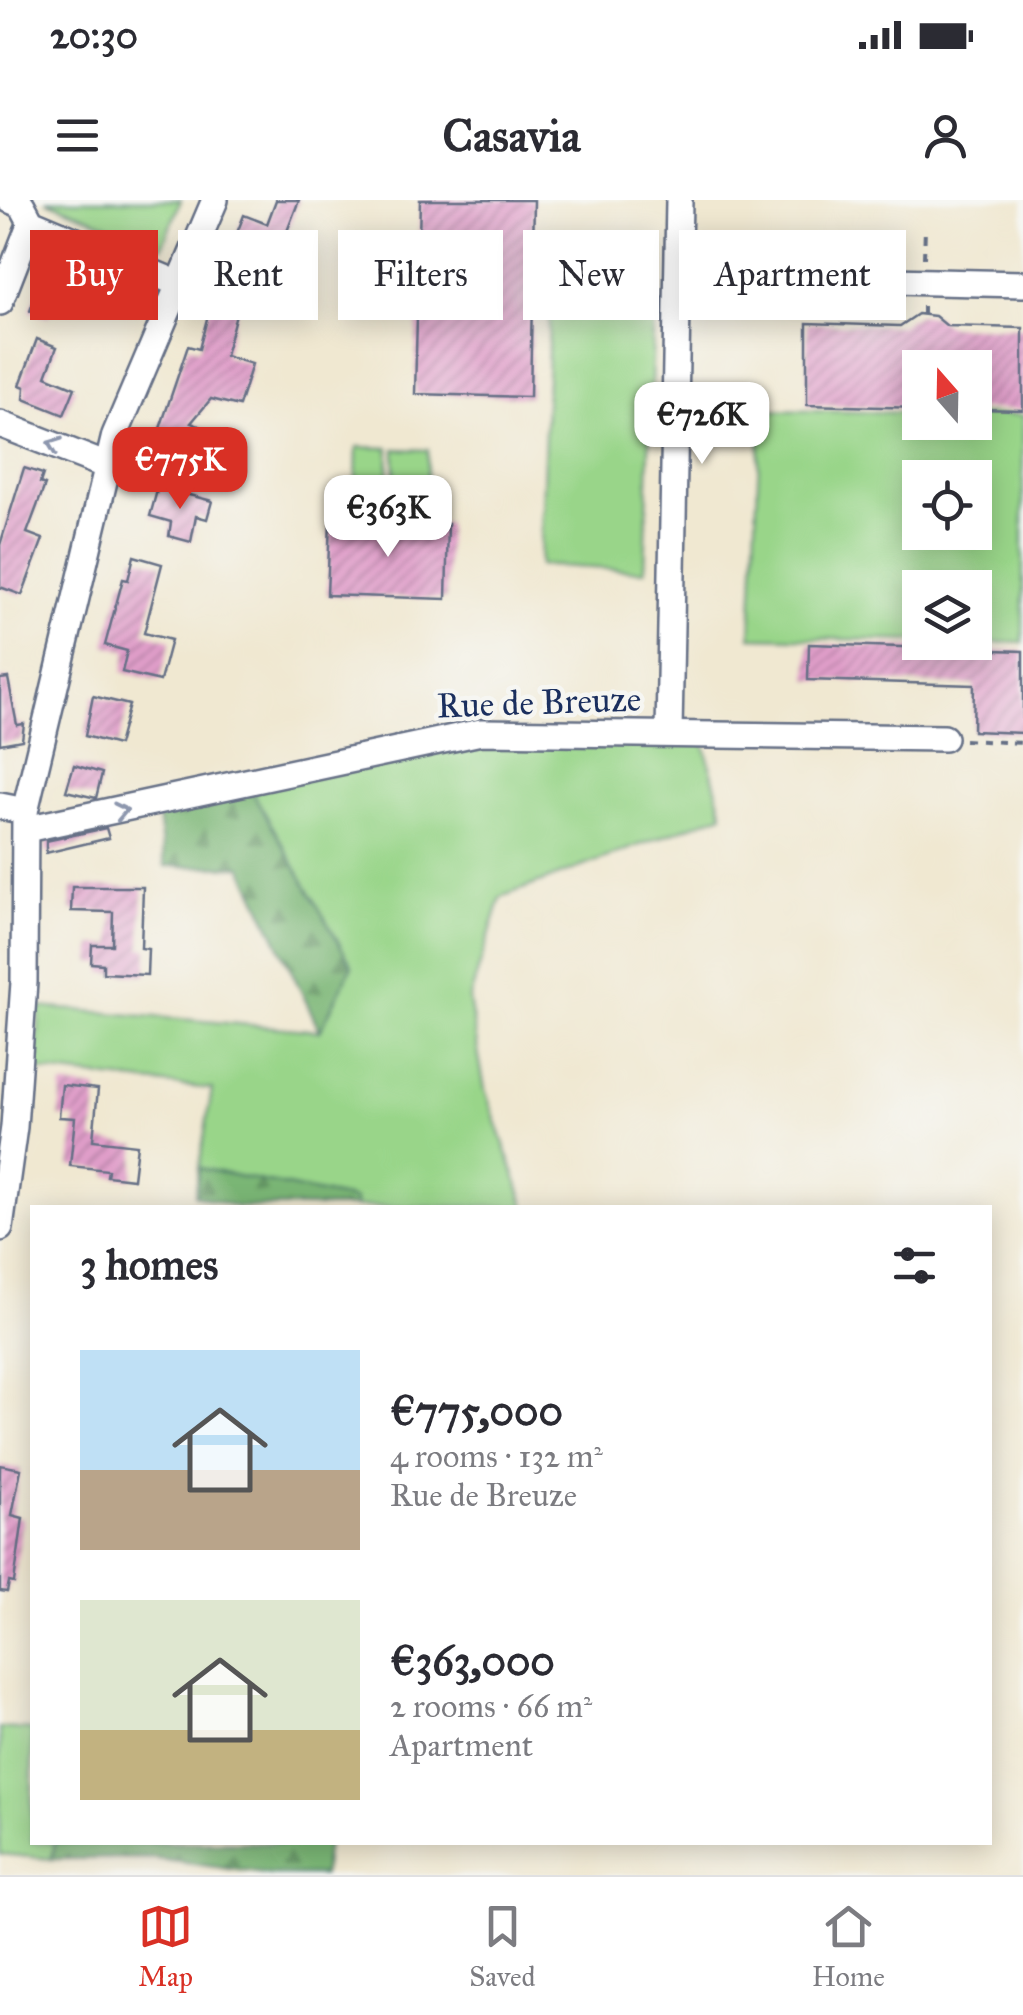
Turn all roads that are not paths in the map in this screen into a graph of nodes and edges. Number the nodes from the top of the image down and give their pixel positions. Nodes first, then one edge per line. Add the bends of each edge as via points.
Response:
1 (216, 200) edge
2 (679, 200) edge
3 (22, 207) edge
4 (678, 276) junction
5 (177, 282) junction
6 (1023, 284) edge
7 (0, 302) edge
8 (0, 424) edge
9 (107, 466) junction
10 (669, 732) junction
11 (944, 738) road end
12 (17, 815) edge
13 (0, 1228) edge

1 - 5 street
2 - 4 street
3 - 5 street
3 - 7 street
4 - 6 street
4 - 10 street
5 - 9 street
9 -> 8 street
9 - 12 street
10 - 11 street, Rue de Breuze
12 -> 10 street, Rue de Breuze via 453,735
12 - 13 street via 24,982

